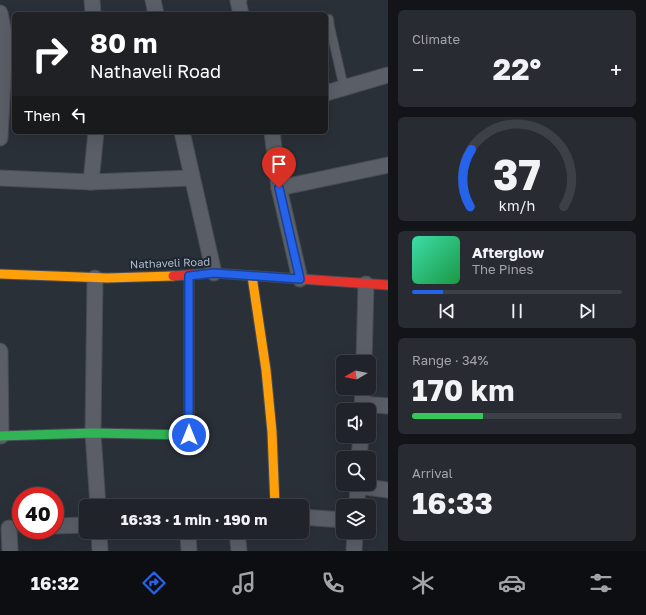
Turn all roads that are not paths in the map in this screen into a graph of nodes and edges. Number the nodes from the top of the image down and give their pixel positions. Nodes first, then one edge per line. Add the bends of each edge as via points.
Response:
1 (92, 0) edge
2 (153, 0) edge
3 (93, 12) edge
4 (156, 12) edge
5 (0, 13) edge
6 (329, 19) dead end
7 (388, 75) edge
8 (344, 88) junction
9 (328, 92) edge
10 (96, 134) edge
11 (182, 134) edge
12 (272, 134) edge
13 (0, 138) edge
14 (388, 164) edge
15 (0, 178) edge
16 (192, 178) junction
17 (91, 182) junction
18 (279, 188) junction
19 (214, 273) junction
20 (0, 274) edge
21 (189, 276) junction
22 (252, 276) junction
23 (95, 278) junction
24 (300, 279) junction
25 (366, 284) junction
26 (388, 286) edge
27 (0, 351) edge
28 (364, 355) edge
29 (376, 406) edge
30 (388, 406) edge
31 (93, 433) junction
32 (1, 436) edge
33 (376, 488) edge
34 (388, 490) edge
35 (98, 499) edge
36 (275, 499) edge
37 (309, 518) edge
38 (336, 519) edge
39 (79, 525) edge
40 (64, 526) edge
41 (10, 528) edge
42 (99, 539) edge
43 (188, 539) edge
44 (238, 539) edge
45 (355, 539) edge
46 (10, 551) edge
47 (100, 551) edge
48 (189, 551) edge
49 (239, 551) edge
50 (354, 551) edge

1 - 3 street
2 - 4 street
5 - 13 street via 5,39
6 - 8 lane
7 - 8 street
8 - 9 street
10 - 17 street
11 - 16 street
12 - 18 street
14 - 18 street
15 - 17 street
16 - 17 street
16 - 19 street
18 - 24 street
19 - 21 street, Nathaveli Road
19 - 22 street, Nathaveli Road
20 - 23 street, Nathaveli Road
21 - 23 street, Nathaveli Road
21 - 31 street via 189,435
22 - 24 street, Nathaveli Road
22 - 36 street via 266,370
23 - 31 street
24 - 25 street, Nathaveli Road
25 - 26 street, Nathaveli Road
25 - 28 street
27 - 32 street
29 - 30 street
31 - 32 street
31 - 35 street
33 - 34 street
37 - 38 street
39 - 40 street
41 - 46 street
42 - 47 street
43 - 48 street
44 - 49 street
45 - 50 street

